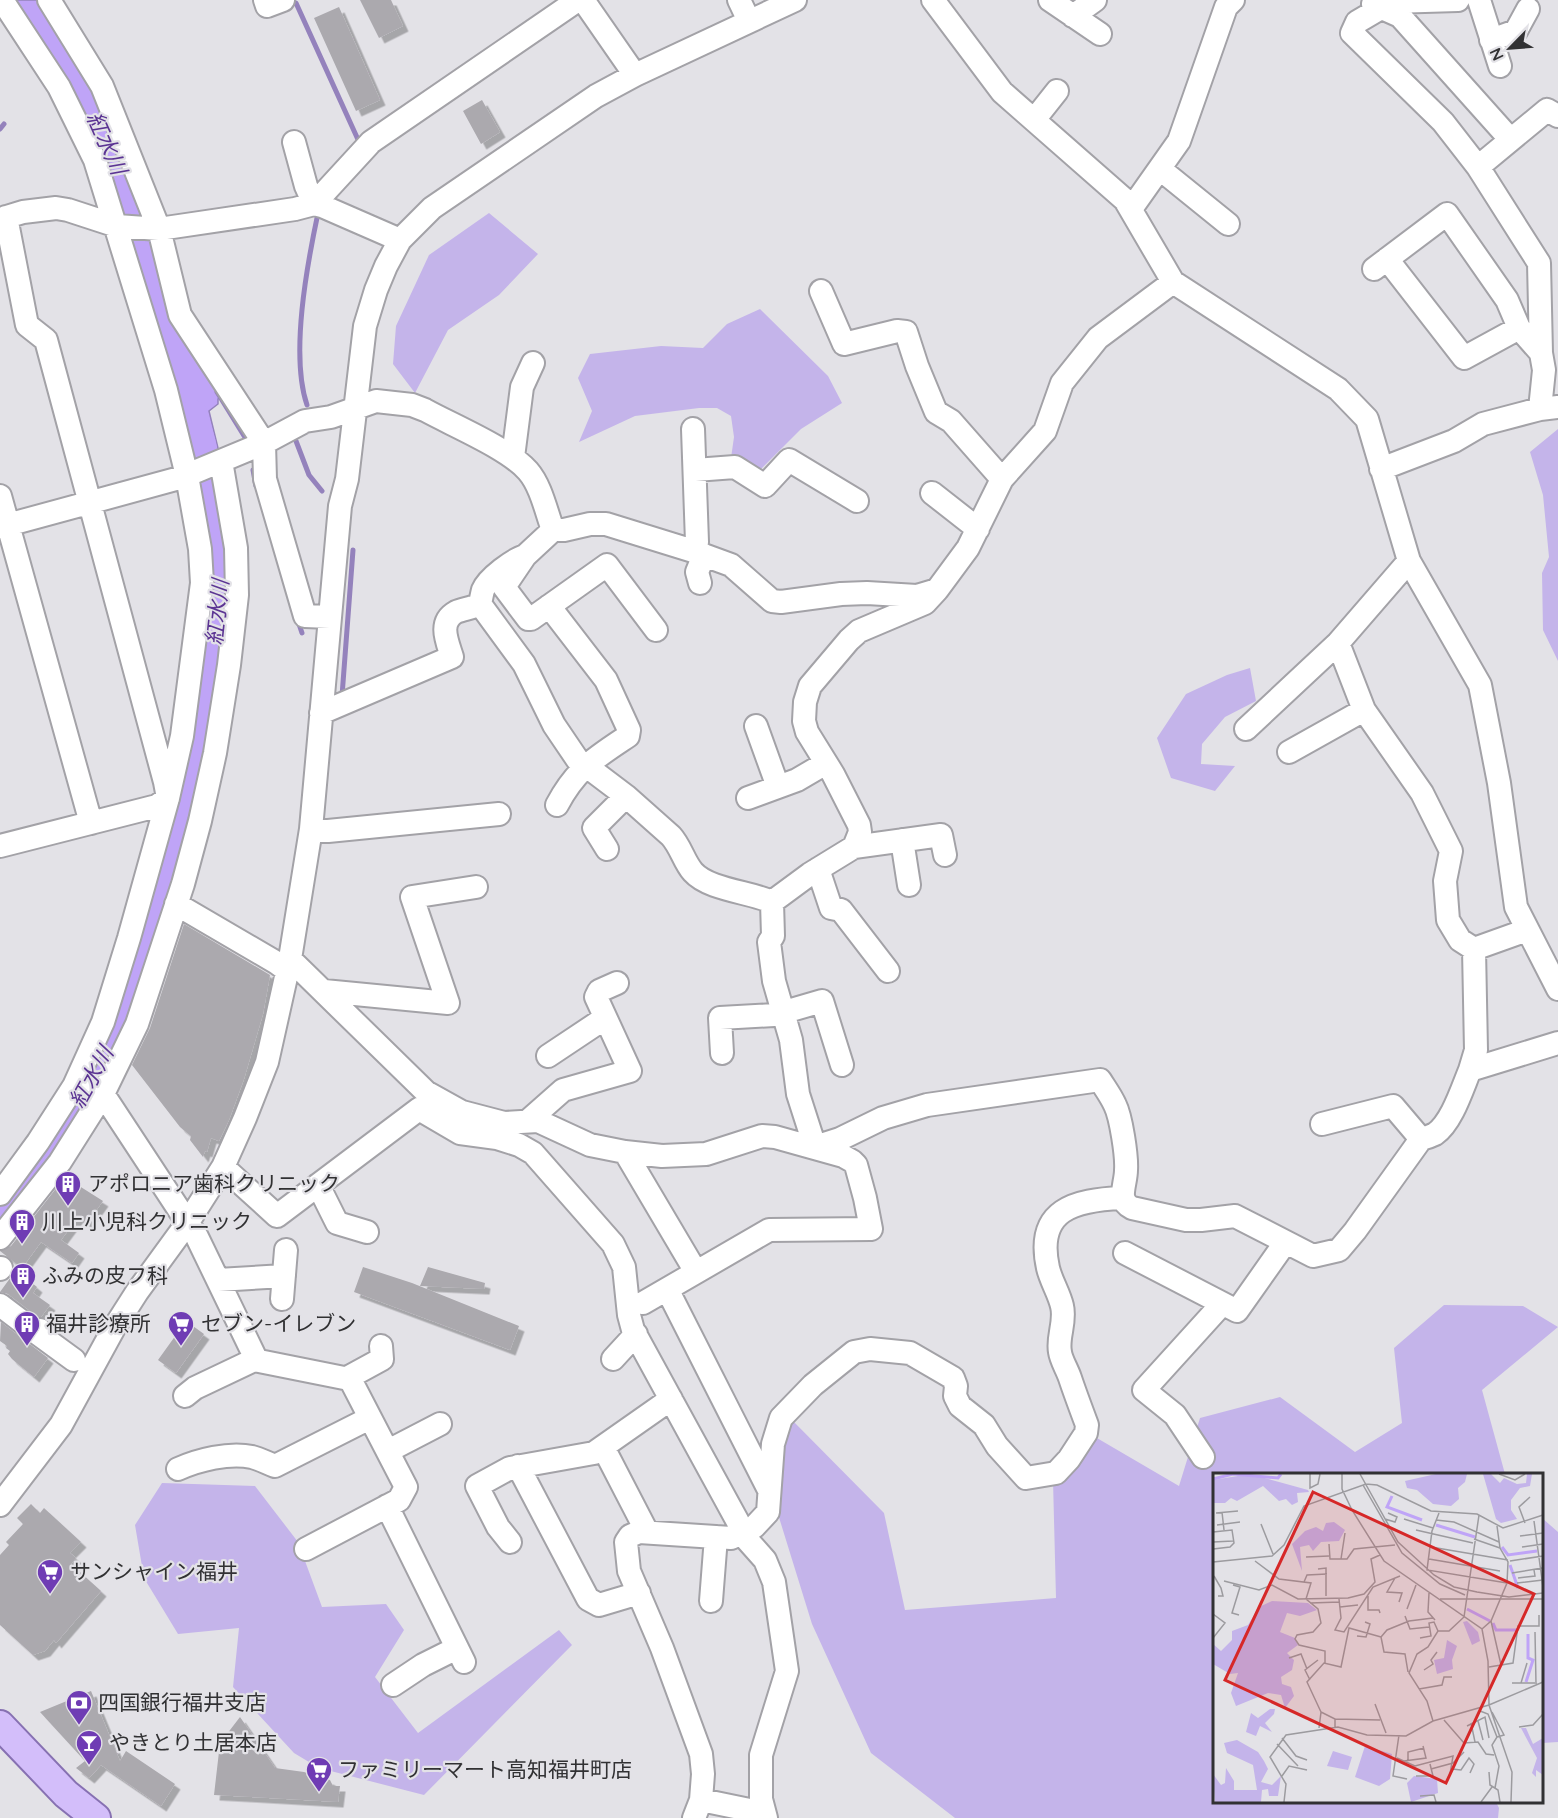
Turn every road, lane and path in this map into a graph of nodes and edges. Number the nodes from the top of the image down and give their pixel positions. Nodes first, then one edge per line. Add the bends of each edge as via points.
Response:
1 (2, 0) edge
2 (49, 0) edge
3 (265, 0) edge
4 (283, 0) edge
5 (578, 0) edge
6 (583, 0) edge
7 (739, 0) edge
8 (795, 0) edge
9 (1050, 0) edge
10 (1095, 0) edge
11 (1445, 0) edge
12 (1479, 0) edge
13 (1227, 2) edge
14 (944, 3) edge
15 (1372, 3) edge
16 (1528, 9) dead end
17 (1073, 16) junction
18 (749, 21) junction
19 (1100, 34) dead end
20 (1491, 40) junction
21 (1500, 66) dead end
22 (635, 75) junction
23 (1058, 91) dead end
24 (1558, 116) edge
25 (1034, 120) junction
26 (1510, 139) junction
27 (294, 142) dead end
28 (1478, 167) junction
29 (1160, 169) junction
30 (314, 204) junction
31 (1131, 209) junction
32 (3, 218) edge
33 (1228, 224) dead end
34 (121, 227) junction
35 (156, 229) junction
36 (400, 240) junction
37 (1173, 282) junction
38 (821, 291) dead end
39 (1519, 328) junction
40 (1541, 353) junction
41 (533, 363) dead end
42 (356, 408) junction
43 (1549, 408) edge
44 (693, 429) dead end
45 (264, 444) junction
46 (513, 457) junction
47 (219, 461) junction
48 (1381, 469) junction
49 (695, 470) junction
50 (190, 475) junction
51 (1002, 479) junction
52 (932, 492) dead end
53 (0, 496) edge
54 (858, 501) dead end
55 (90, 503) junction
56 (4, 526) edge
57 (978, 529) junction
58 (553, 530) junction
59 (699, 553) junction
60 (525, 556) junction
61 (1409, 561) junction
62 (700, 583) dead end
63 (937, 590) junction
64 (480, 604) junction
65 (549, 606) junction
66 (330, 617) junction
67 (656, 630) dead end
68 (1338, 643) junction
69 (1364, 710) junction
70 (321, 713) junction
71 (756, 726) dead end
72 (1246, 729) dead end
73 (1289, 752) dead end
74 (826, 763) junction
75 (586, 764) junction
76 (778, 787) junction
77 (626, 796) junction
78 (168, 798) junction
79 (748, 798) dead end
80 (556, 805) dead end
81 (499, 814) dead end
82 (91, 822) junction
83 (311, 829) junction
84 (1, 840) edge
85 (902, 840) junction
86 (854, 846) junction
87 (607, 849) dead end
88 (945, 855) dead end
89 (818, 869) junction
90 (909, 885) dead end
91 (476, 887) dead end
92 (772, 902) junction
93 (176, 904) junction
94 (1527, 930) junction
95 (1474, 949) junction
96 (289, 965) junction
97 (888, 971) dead end
98 (617, 983) dead end
99 (1558, 989) edge
100 (324, 991) junction
101 (783, 1012) junction
102 (605, 1018) junction
103 (1558, 1043) edge
104 (722, 1053) dead end
105 (548, 1056) dead end
106 (843, 1065) dead end
107 (1470, 1070) junction
108 (91, 1086) junction
109 (529, 1120) junction
110 (1322, 1124) dead end
111 (1421, 1139) junction
112 (815, 1147) junction
113 (625, 1152) junction
114 (223, 1167) junction
115 (318, 1185) junction
116 (0, 1194) edge
117 (1122, 1198) junction
118 (188, 1222) junction
119 (367, 1232) dead end
120 (0, 1238) edge
121 (1286, 1243) junction
122 (286, 1250) dead end
123 (1125, 1253) dead end
124 (696, 1272) junction
125 (284, 1276) junction
126 (218, 1280) junction
127 (667, 1289) junction
128 (282, 1299) dead end
129 (643, 1303) dead end
130 (1222, 1304) junction
131 (0, 1305) edge
132 (636, 1334) junction
133 (381, 1346) dead end
134 (256, 1359) junction
135 (613, 1359) dead end
136 (74, 1360) dead end
137 (349, 1377) junction
138 (185, 1396) dead end
139 (671, 1399) junction
140 (370, 1418) junction
141 (440, 1424) dead end
142 (603, 1448) junction
143 (388, 1451) junction
144 (1203, 1457) dead end
145 (518, 1466) junction
146 (177, 1469) dead end
147 (769, 1490) junction
148 (0, 1505) edge
149 (387, 1506) junction
150 (647, 1532) junction
151 (741, 1533) junction
152 (716, 1537) junction
153 (510, 1542) dead end
154 (306, 1549) dead end
155 (639, 1593) junction
156 (711, 1601) dead end
157 (393, 1685) dead end
158 (0, 1725) edge
159 (698, 1809) edge
160 (766, 1816) edge
161 (96, 1818) edge

1 - 34 street via 59,87 95,160
2 - 35 street via 102,87
3 - 4 street via 267,6
5 - 30 street via 371,142
6 - 22 street
7 - 18 street
8 - 18 street
9 - 17 street
10 - 17 street
11 - 15 street
12 - 20 street
13 - 29 street via 1179,141
14 - 25 street via 1002,92
15 - 26 street via 1400,16
15 - 28 street via 1352,33 1443,122
16 - 20 street via 1516,31
17 - 19 street
18 - 22 street
20 - 21 street
22 - 36 street via 596,96 432,208
23 - 25 street
24 - 26 street via 1547,110
25 - 31 street
26 - 28 street
27 - 30 street
28 - 40 street via 1539,263
29 - 31 street
29 - 33 street
30 - 35 street
30 - 36 street
31 - 37 street
32 - 34 street via 56,208
32 - 55 street via 27,325 46,340
34 - 35 street
34 - 50 street
35 - 45 street via 180,315
36 - 42 street via 376,290 365,326
37 - 48 street via 1338,389 1366,419
37 - 51 street via 1098,338 1062,383 1045,431
38 - 51 street via 844,344 906,332 936,412 951,421
39 - 39 street via 1464,358 1380,264 1448,214 1507,300
39 - 40 street
40 - 43 street
41 - 46 street via 522,387
42 - 45 street via 305,421
42 - 46 street via 376,401 412,405
42 - 66 street via 340,506
43 - 48 street via 1484,424 1454,441
44 - 49 street
45 - 47 street
45 - 66 street via 264,479 305,616
46 - 58 street via 537,487
47 - 50 street
47 - 93 street via 236,548 237,595 215,753
48 - 61 street
49 - 54 street via 735,468 765,486 789,460
49 - 59 street
50 - 55 street
50 - 78 street via 202,583 182,736
51 - 57 street
52 - 57 street
53 - 56 street
55 - 56 street
55 - 78 street
56 - 82 street
57 - 63 street
58 - 59 street via 606,524
58 - 60 street
59 - 62 street
59 - 63 street via 731,565 772,601 867,593 917,596
60 - 64 street via 489,581
60 - 65 street via 504,587 528,619
61 - 68 street
61 - 94 street via 1480,685 1499,783 1516,907
63 - 74 street via 925,603 859,631 810,686 804,722
64 - 70 street via 448,619 444,630 452,657
64 - 75 street via 524,664 554,725 577,759
65 - 67 street via 607,566
65 - 75 street via 606,680 629,730 628,736
66 - 70 street
68 - 69 street
68 - 72 street
69 - 73 street
69 - 95 street via 1422,793 1451,851 1445,881 1448,920 1461,940
70 - 83 street
71 - 76 street
74 - 76 street
74 - 86 street via 859,825
75 - 77 street
75 - 80 street
76 - 79 street
77 - 87 street via 594,828
77 - 92 street via 671,836 693,872 705,882
78 - 82 street via 157,806
78 - 108 street via 103,1022
81 - 83 street via 328,831
82 - 84 street
83 - 96 street
85 - 86 street
85 - 88 street via 941,835
85 - 90 street
86 - 89 street
89 - 92 street
89 - 97 street via 831,908 841,910 872,934
91 - 100 street via 412,897 448,1003
92 - 101 street via 773,936 769,942
93 - 96 street via 277,963
93 - 108 street via 137,1024
94 - 95 street
94 - 99 street
95 - 107 street via 1476,1050
96 - 100 street
96 - 114 street via 267,1062
98 - 102 street via 599,991 596,997
100 - 109 street via 426,1092 462,1112 486,1119 504,1123
101 - 104 street via 719,1010
101 - 106 street via 822,1001
101 - 112 street via 798,1094
102 - 105 street
102 - 109 street via 630,1071 563,1090
103 - 107 street
107 - 111 street via 1442,1126
108 - 116 street via 38,1142
108 - 118 street
108 - 120 street via 60,1162
109 - 113 street via 590,1145
110 - 111 street via 1392,1106
111 - 121 street via 1338,1250 1312,1256
112 - 113 street via 762,1136 706,1154 662,1156
112 - 117 street via 883,1118 927,1105 1100,1080 1116,1106 1126,1156
112 - 124 street via 843,1156 856,1166 871,1229 769,1230
113 - 124 street
114 - 115 street via 278,1216
114 - 118 street
115 - 119 street via 337,1223
115 - 132 street via 419,1109 460,1133 519,1145 533,1153 613,1244 624,1267 629,1315
117 - 121 street via 1132,1208 1186,1220 1235,1216
117 - 147 street via 1082,1202 1061,1212 1047,1236 1048,1270 1064,1318 1060,1351 1087,1425 1086,1433 1056,1473 1022,1476 984,1425 960,1406 953,1378 910,1353 863,1349 854,1352 784,1412 773,1444
118 - 126 street
118 - 148 street via 114,1328 61,1425
121 - 130 street via 1237,1311
122 - 125 street
123 - 130 street
124 - 127 street
125 - 126 street
125 - 128 street
126 - 134 street
127 - 129 street
127 - 147 street
130 - 144 street via 1144,1390 1175,1415
131 - 136 street
132 - 135 street
132 - 139 street
133 - 137 street via 382,1359
134 - 137 street
134 - 138 street
137 - 140 street
139 - 142 street
139 - 151 street
140 - 143 street
140 - 146 street via 275,1466 250,1457 215,1457
141 - 143 street
142 - 145 street via 594,1453
142 - 150 street
143 - 149 street via 406,1487 399,1500
145 - 153 street via 477,1486
145 - 155 street via 588,1599 599,1605
147 - 151 street via 768,1512 754,1527
149 - 154 street
149 - 157 street via 460,1655 423,1665
150 - 152 street
150 - 155 street via 630,1536 626,1542 629,1572
151 - 152 street via 731,1538
151 - 160 street via 765,1560 774,1582 788,1671 761,1755 761,1799
152 - 156 street
155 - 159 street via 701,1754 703,1774
158 - 161 main road via 66,1794
159 - 160 street

